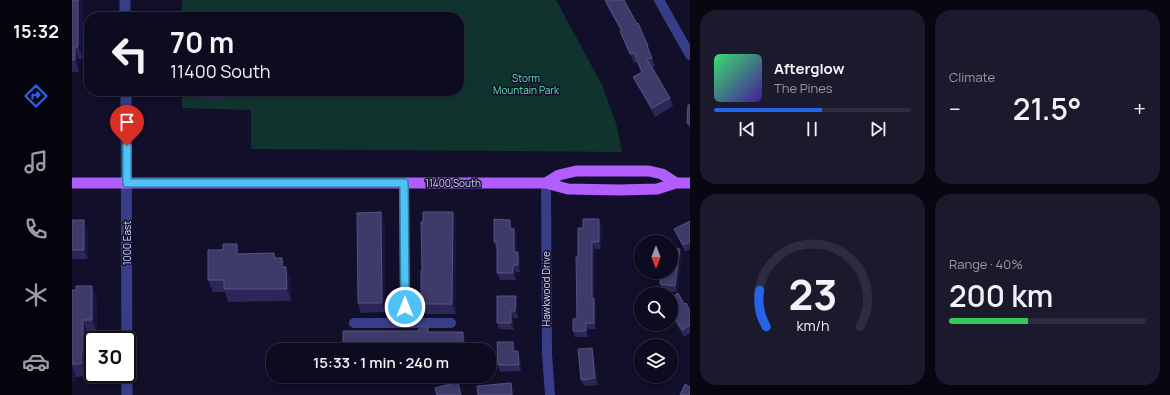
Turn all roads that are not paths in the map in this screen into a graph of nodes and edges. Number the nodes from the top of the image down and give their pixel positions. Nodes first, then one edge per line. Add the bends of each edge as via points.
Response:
1 (125, 0) edge
2 (659, 0) edge
3 (125, 12) edge
4 (690, 55) edge
5 (126, 96) edge
6 (72, 183) edge
7 (127, 183) junction
8 (404, 183) junction
9 (546, 183) junction
10 (676, 183) junction
11 (690, 183) edge
12 (354, 323) dead end
13 (405, 323) junction
14 (451, 323) dead end
15 (127, 395) edge
16 (550, 395) edge

1 - 3 street
2 - 4 street
5 - 7 street, 1000 East
6 - 7 main road, 11400 South
7 - 8 main road, 11400 South
7 - 15 street, 1000 East
8 - 9 main road, 11400 South
8 - 13 street
9 - 10 main road, 11400 South via 568,189 619,190 657,189
9 - 10 main road, 11400 South via 559,175 576,171 649,171 662,174
9 - 16 street, Hawkwood Drive via 547,354
10 - 11 main road, 11400 South
12 - 13 street
13 - 14 street

